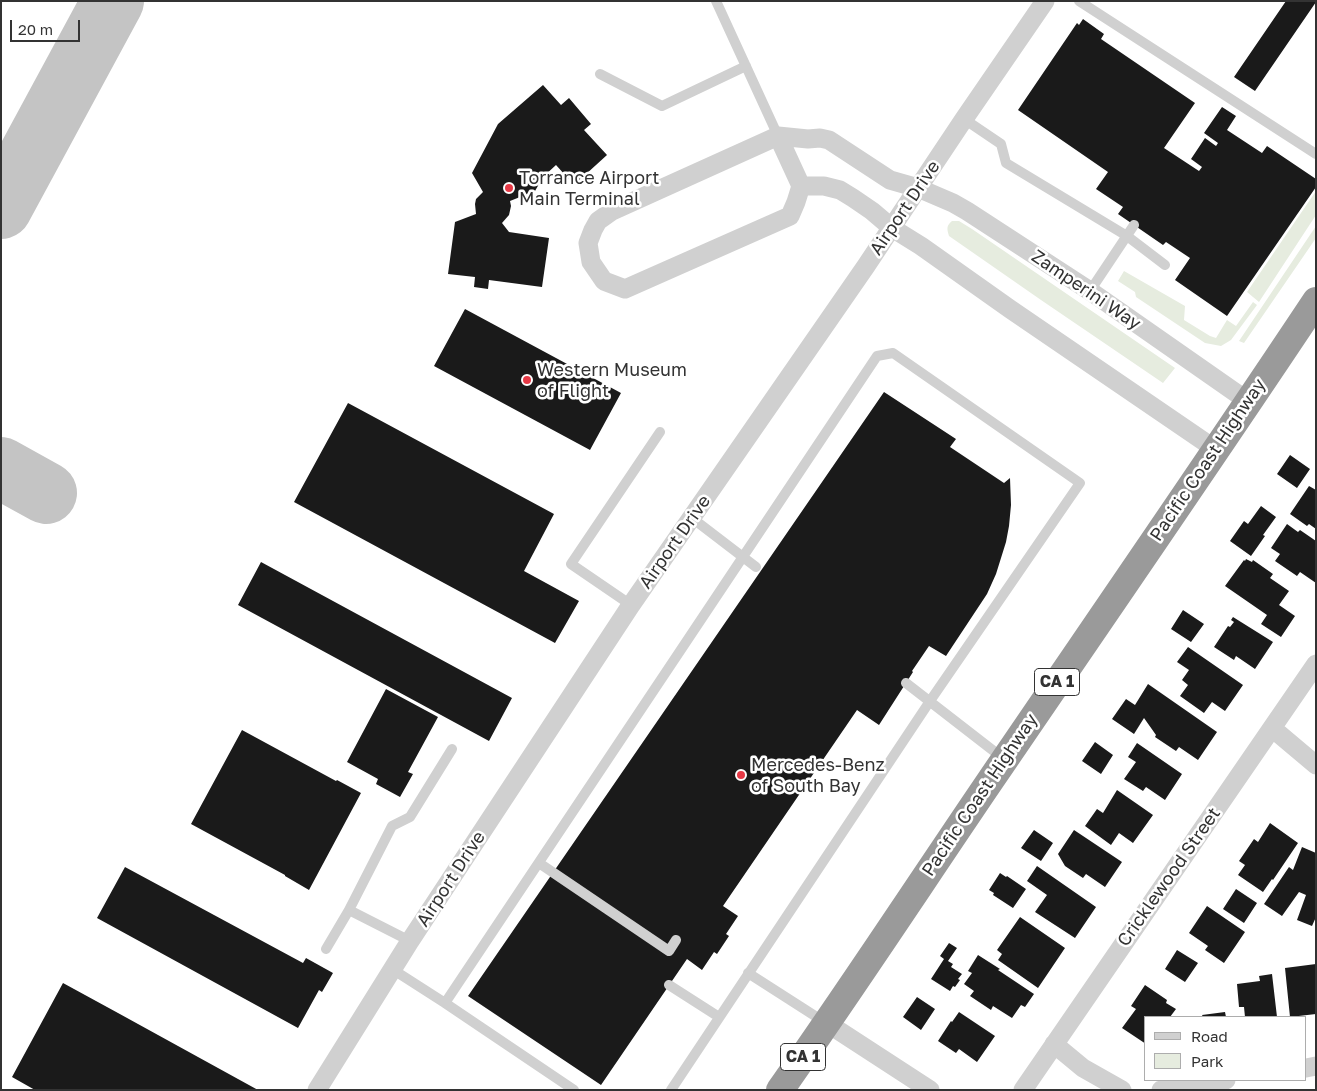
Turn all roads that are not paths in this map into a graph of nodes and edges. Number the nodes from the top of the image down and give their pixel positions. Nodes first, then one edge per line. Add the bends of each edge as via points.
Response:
1 (716, 1) edge
2 (1045, 1) edge
3 (1079, 1) edge
4 (746, 66) junction
5 (600, 74) dead end
6 (964, 119) junction
7 (778, 136) junction
8 (1316, 154) edge
9 (801, 186) junction
10 (918, 188) junction
11 (1134, 226) dead end
12 (892, 228) junction
13 (1127, 236) junction
14 (1165, 265) dead end
15 (1090, 291) junction
16 (1316, 301) edge
17 (1249, 402) junction
18 (660, 432) dead end
19 (1215, 449) junction
20 (692, 518) junction
21 (743, 556) junction
22 (756, 567) dead end
23 (631, 605) junction
24 (1316, 664) edge
25 (906, 683) dead end
26 (930, 701) junction
27 (1272, 728) junction
28 (452, 749) dead end
29 (1005, 759) junction
30 (1316, 765) edge
31 (539, 863) junction
32 (349, 910) junction
33 (676, 940) dead end
34 (410, 941) junction
35 (326, 950) dead end
36 (392, 969) junction
37 (748, 974) junction
38 (670, 985) dead end
39 (446, 1003) junction
40 (719, 1017) junction
41 (827, 1023) junction
42 (1054, 1044) junction
43 (1220, 1081) edge
44 (318, 1090) edge
45 (574, 1090) edge
46 (671, 1090) edge
47 (780, 1090) edge
48 (930, 1090) edge
49 (1023, 1090) edge
50 (1122, 1090) edge
51 (1161, 1090) edge

1 - 4 lane
2 - 6 street, Airport Drive
3 - 8 lane
4 - 5 lane via 662,106
4 - 7 lane
6 - 10 street, Airport Drive
6 - 13 lane via 1001,144 1006,162
7 - 9 street
7 - 9 street via 612,211 598,221 593,230 588,243 591,262 604,281 625,289 790,216
7 - 10 street, Zamperini Way via 829,140 890,180
9 - 12 street via 840,190
10 - 12 street, Airport Drive
10 - 15 street, Zamperini Way via 953,203
11 - 13 lane
12 - 19 street
12 - 20 street, Airport Drive
13 - 14 lane
13 - 15 lane
15 - 17 street, Zamperini Way
16 - 17 highway, Pacific Coast Highway / CA 1
17 - 19 highway, Pacific Coast Highway / CA 1
18 - 23 lane via 571,564
19 - 29 highway, Pacific Coast Highway / CA 1
20 - 21 lane
20 - 23 street, Airport Drive
21 - 22 lane
21 - 26 lane via 876,356 893,353 1080,483
21 - 31 lane
23 - 34 street, Airport Drive
24 - 27 street, Cricklewood Street
25 - 26 lane
26 - 29 lane
26 - 37 lane
27 - 30 street
27 - 42 street, Cricklewood Street
28 - 32 lane via 410,817 392,826
29 - 41 highway, Pacific Coast Highway / CA 1
31 - 33 lane via 669,951
31 - 39 lane
32 - 34 lane
32 - 35 lane
34 - 36 street, Airport Drive
36 - 39 lane
36 - 44 street, Airport Drive
37 - 40 lane
37 - 41 lane
38 - 40 lane
39 - 45 lane
40 - 46 lane
41 - 47 highway, Pacific Coast Highway / CA 1
41 - 48 street
42 - 49 street, Cricklewood Street
42 - 50 street via 1083,1068
43 - 51 street

